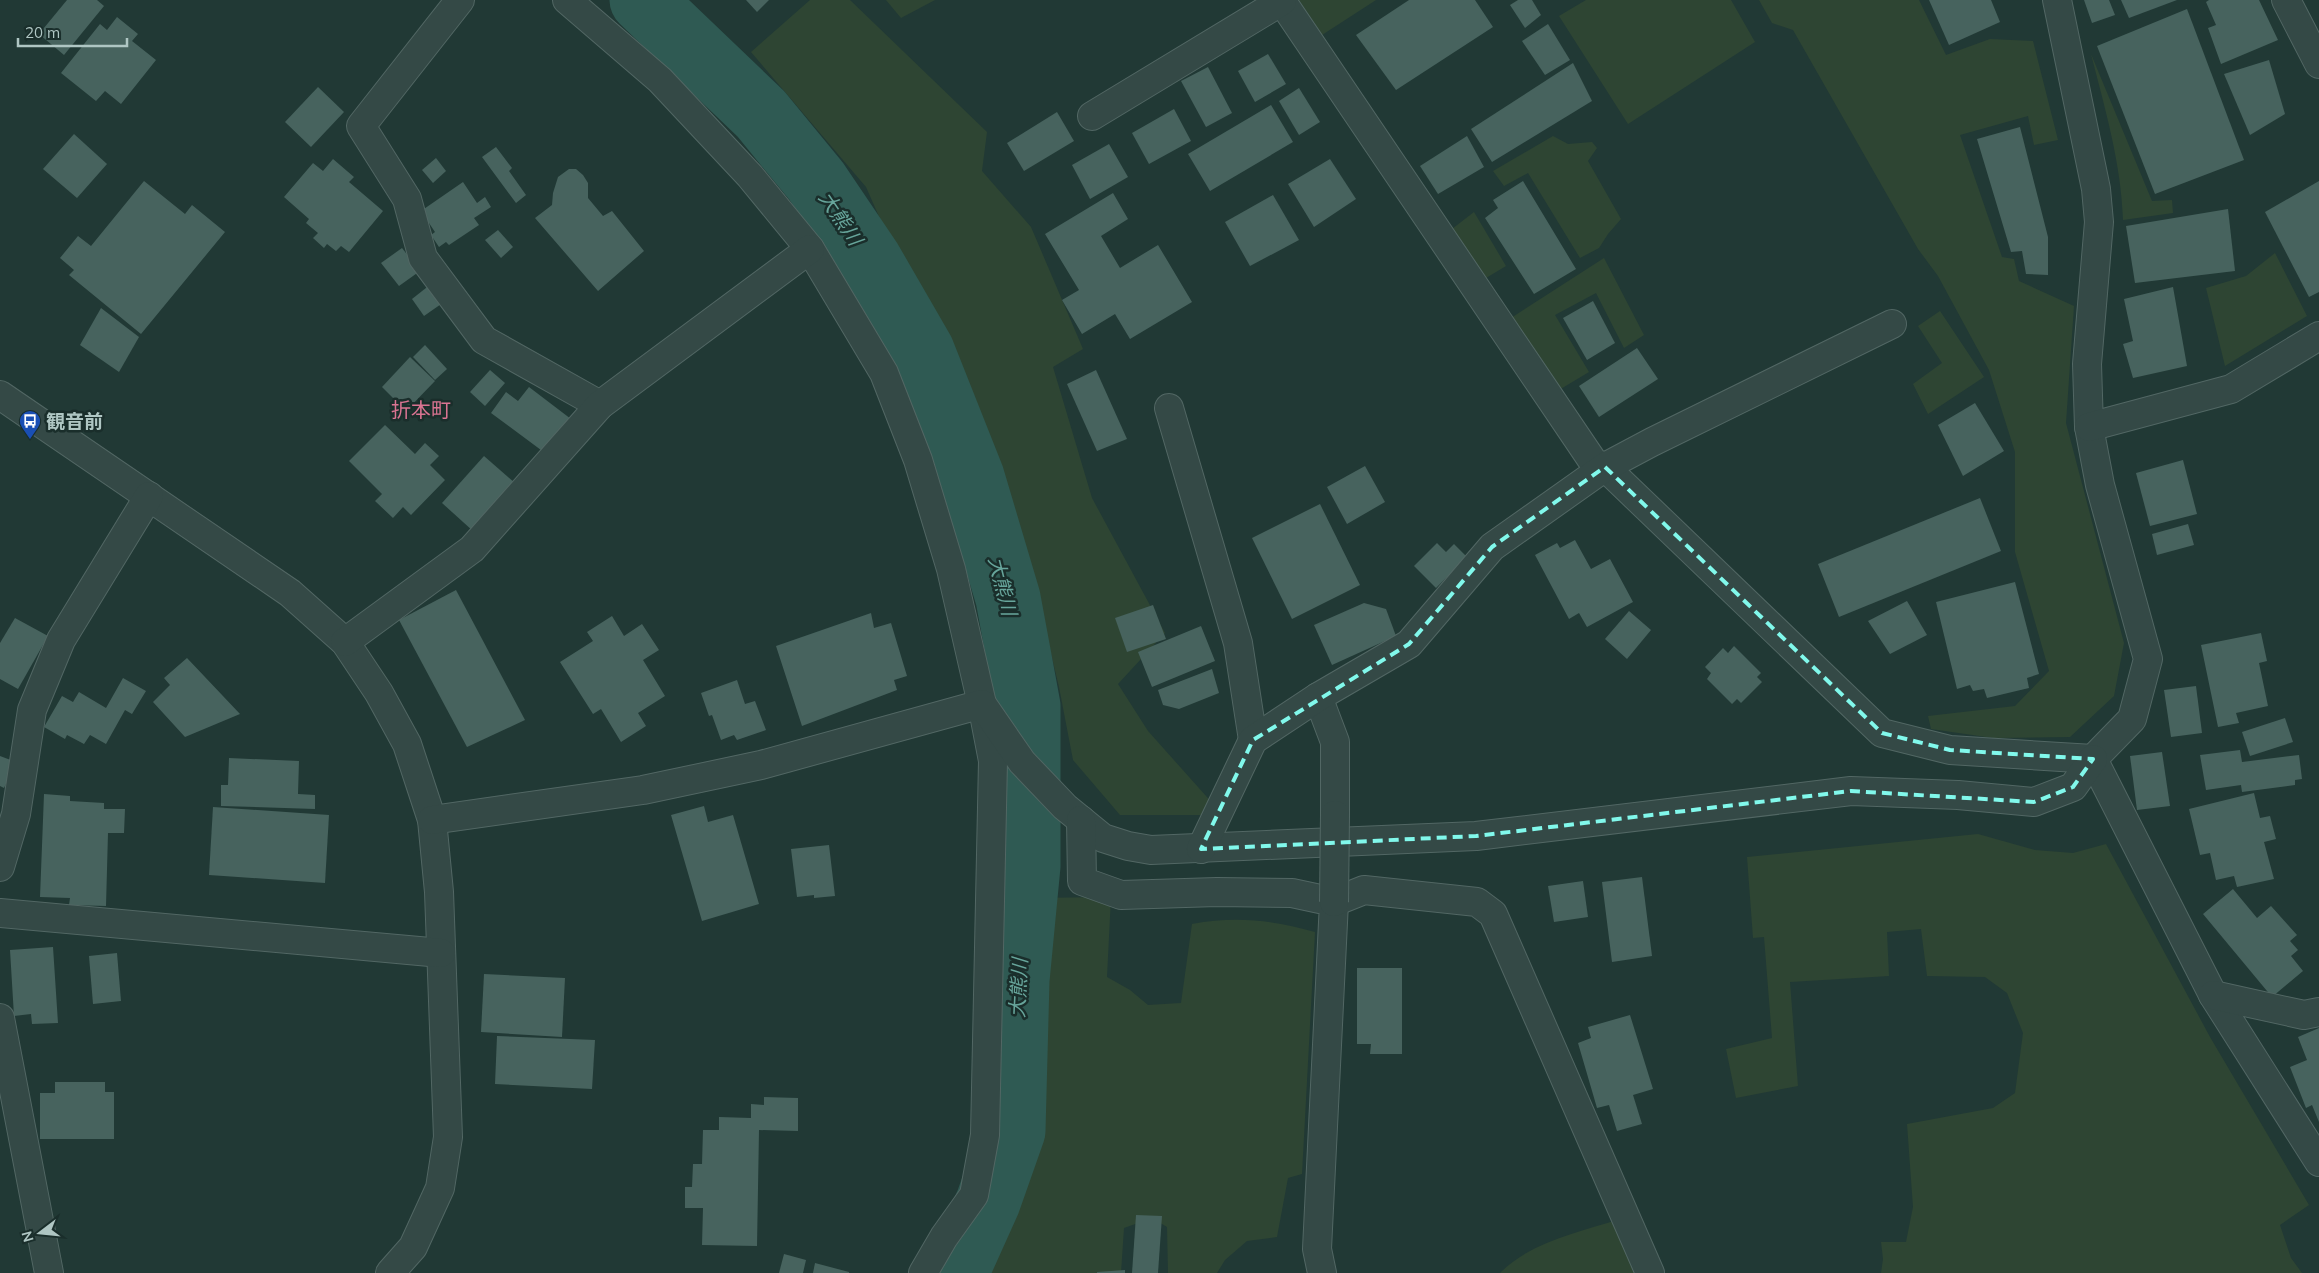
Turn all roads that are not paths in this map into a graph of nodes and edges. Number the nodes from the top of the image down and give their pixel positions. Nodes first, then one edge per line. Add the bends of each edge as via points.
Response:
1 (460, 0) edge
2 (567, 0) edge
3 (1282, 0) edge
4 (2057, 0) edge
5 (2286, 0) edge
6 (2319, 64) edge
7 (1092, 116) dead end
8 (810, 248) junction
9 (1892, 324) dead end
10 (2319, 336) edge
11 (0, 395) edge
12 (600, 406) junction
13 (1169, 408) dead end
14 (2089, 427) junction
15 (1605, 467) junction
16 (149, 496) junction
17 (345, 642) junction
18 (1318, 697) junction
19 (982, 704) junction
20 (1253, 740) junction
21 (2093, 759) junction
22 (1073, 814) junction
23 (432, 820) junction
24 (1201, 848) junction
25 (0, 867) edge
26 (1334, 902) junction
27 (0, 913) edge
28 (441, 953) junction
29 (2213, 995) junction
30 (2319, 1012) edge
31 (0, 1018) edge
32 (2319, 1162) edge
33 (413, 1248) junction
34 (49, 1273) edge
35 (390, 1273) edge
36 (421, 1273) edge
37 (923, 1273) edge
38 (1322, 1273) edge
39 (1650, 1273) edge

1 - 12 street via 361,126 407,200 423,258 484,340
2 - 8 street via 660,80 750,176
3 - 7 street
3 - 15 street via 1594,463
4 - 14 street via 2096,189 2099,222 2087,364
5 - 6 street
8 - 12 street
8 - 19 street via 884,373 918,460 951,570
9 - 15 street
10 - 14 street via 2232,389
11 - 16 street
12 - 17 street via 472,549
13 - 20 street via 1238,642
14 - 21 street via 2100,485 2148,660 2132,719
15 - 18 street via 1492,547 1409,644
15 - 21 street via 1882,733 1950,750
16 - 17 street via 290,593
16 - 25 street via 61,640 32,710 16,814
17 - 23 street via 379,693 407,744
18 - 20 street
18 - 26 street, bridge via 1335,742
19 - 22 street via 1022,762
19 - 23 street via 761,765 652,788
19 - 37 street via 993,761 985,1135 974,1194
20 - 24 street
21 - 24 street via 2073,787 2034,802 1851,791 1476,836
21 - 29 street
22 - 24 street via 1102,838 1128,846 1151,850
22 - 26 street via 1082,881 1121,895 1292,894
23 - 28 street
26 - 38 street via 1317,1248
26 - 39 street via 1364,890 1477,902 1492,914
27 - 28 street
28 - 33 street via 448,1137 440,1188
29 - 30 street via 2304,1016
29 - 32 street
31 - 34 street
33 - 35 street
33 - 36 street

